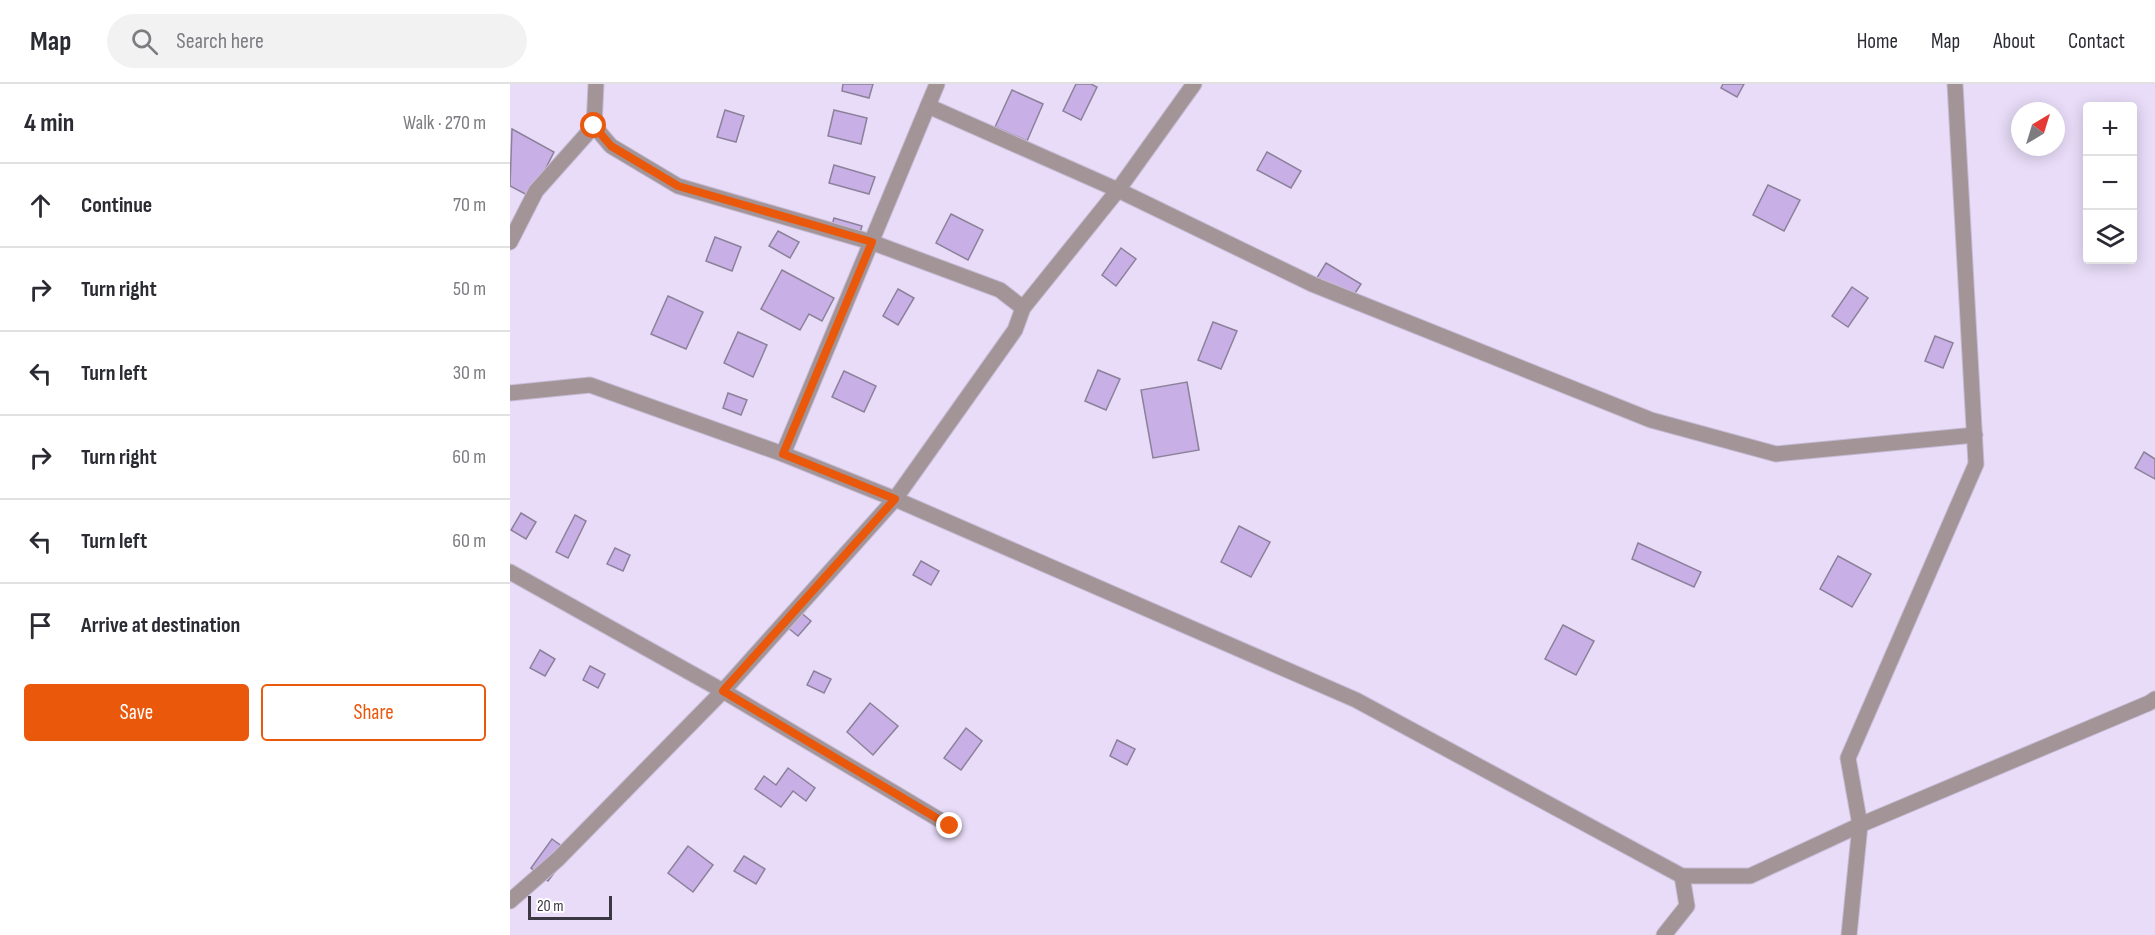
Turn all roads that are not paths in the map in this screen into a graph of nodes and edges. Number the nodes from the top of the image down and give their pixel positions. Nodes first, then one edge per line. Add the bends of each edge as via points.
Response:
1 (597, 84) edge
2 (937, 84) edge
3 (1955, 84) edge
4 (1191, 85) edge
5 (928, 106) junction
6 (594, 126) junction
7 (1118, 190) junction
8 (510, 242) edge
9 (872, 242) junction
10 (1023, 308) junction
11 (510, 393) edge
12 (1975, 435) junction
13 (783, 454) junction
14 (895, 499) junction
15 (510, 572) edge
16 (723, 691) junction
17 (2155, 699) edge
18 (1860, 825) junction
19 (950, 826) dead end
20 (1682, 876) junction
21 (510, 901) edge
22 (1664, 935) edge
23 (1849, 935) edge

1 - 6 street
2 - 5 street
3 - 12 street
4 - 7 street
5 - 7 street
5 - 9 street
6 - 8 street via 536,191
6 - 9 street via 611,146 678,186
7 - 10 street
7 - 12 street via 1312,284 1651,420 1776,454
9 - 10 street via 999,290
9 - 13 street
10 - 14 street via 1015,330
11 - 13 street via 590,386
12 - 18 street via 1976,464 1848,758
13 - 14 street
14 - 16 street
14 - 20 street via 1356,700
15 - 16 street
16 - 19 street
16 - 21 street via 558,859
17 - 18 street
18 - 20 street via 1750,876
18 - 23 street
20 - 22 street via 1687,906

